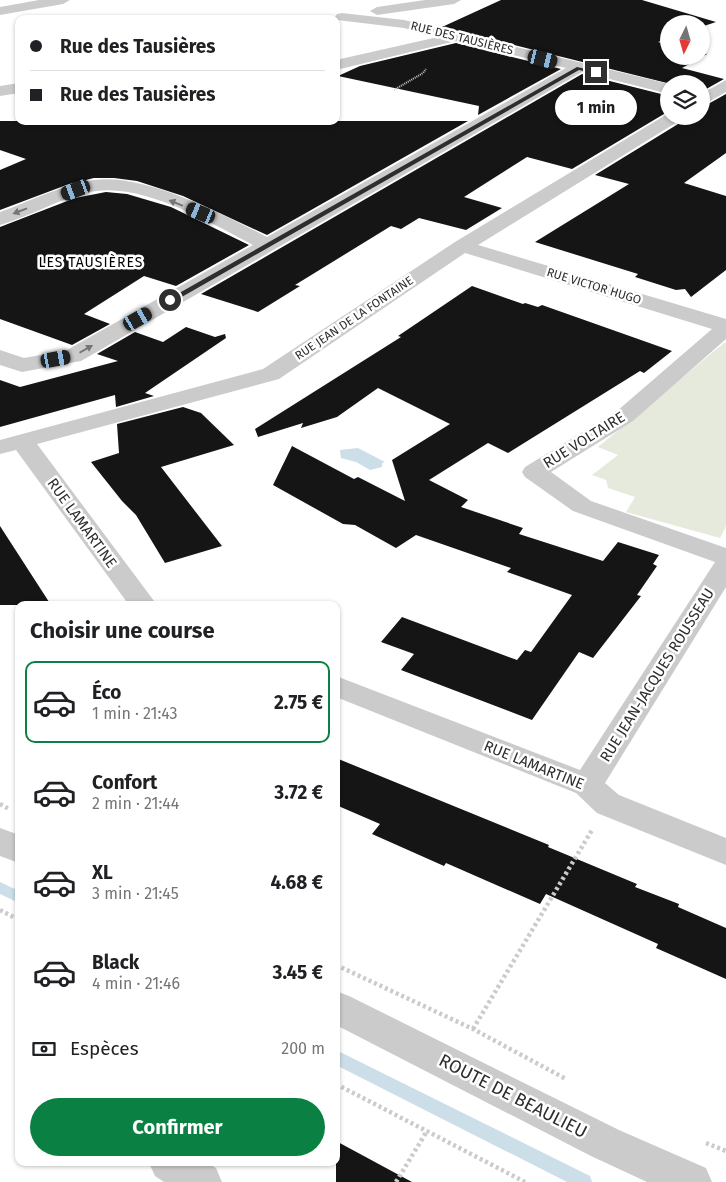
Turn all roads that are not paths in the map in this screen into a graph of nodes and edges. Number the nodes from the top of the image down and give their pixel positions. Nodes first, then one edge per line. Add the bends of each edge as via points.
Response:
1 (63, 0) edge
2 (454, 0) edge
3 (386, 10) junction
4 (0, 11) edge
5 (340, 17) edge
6 (340, 18) edge
7 (404, 24) junction
8 (455, 37) junction
9 (340, 63) edge
10 (578, 68) junction
11 (726, 84) edge
12 (660, 88) edge
13 (15, 89) edge
14 (0, 91) edge
15 (710, 94) edge
16 (661, 125) edge
17 (0, 219) edge
18 (268, 245) junction
19 (462, 246) junction
20 (726, 327) edge
21 (0, 357) edge
22 (11, 444) edge
23 (726, 557) edge
24 (726, 565) edge
25 (140, 601) edge
26 (340, 688) edge
27 (598, 795) junction
28 (0, 841) edge
29 (15, 848) edge
30 (726, 852) edge
31 (340, 1009) edge
32 (174, 1166) edge
33 (201, 1182) edge
34 (691, 1182) edge

1 - 4 street
2 - 3 street
3 - 5 street
3 - 7 street
6 - 7 street, RUE DES TAUSIÈRES
7 - 8 street, RUE DES TAUSIÈRES
8 - 9 street
8 - 10 street, RUE DES TAUSIÈRES
10 - 12 street, RUE DES TAUSIÈRES
10 - 18 street
11 - 15 street
13 - 14 street
16 - 19 street, RUE JEAN DE LA FONTAINE
18 -> 17 street via 220,220 165,198 115,186 87,187
21 -> 18 street via 22,365 73,356
19 - 20 street, RUE VICTOR HUGO
19 - 22 street, RUE JEAN DE LA FONTAINE via 271,374
20 - 23 street, RUE VOLTAIRE via 625,416 534,472 582,506
22 - 25 street, RUE LAMARTINE
24 - 27 street, RUE JEAN-JACQUES ROUSSEAU
26 - 27 street, RUE LAMARTINE
27 - 30 street, RUE LAMARTINE
28 - 29 street
31 - 34 street, ROUTE DE BEAULIEU via 605,1143
32 - 33 street

